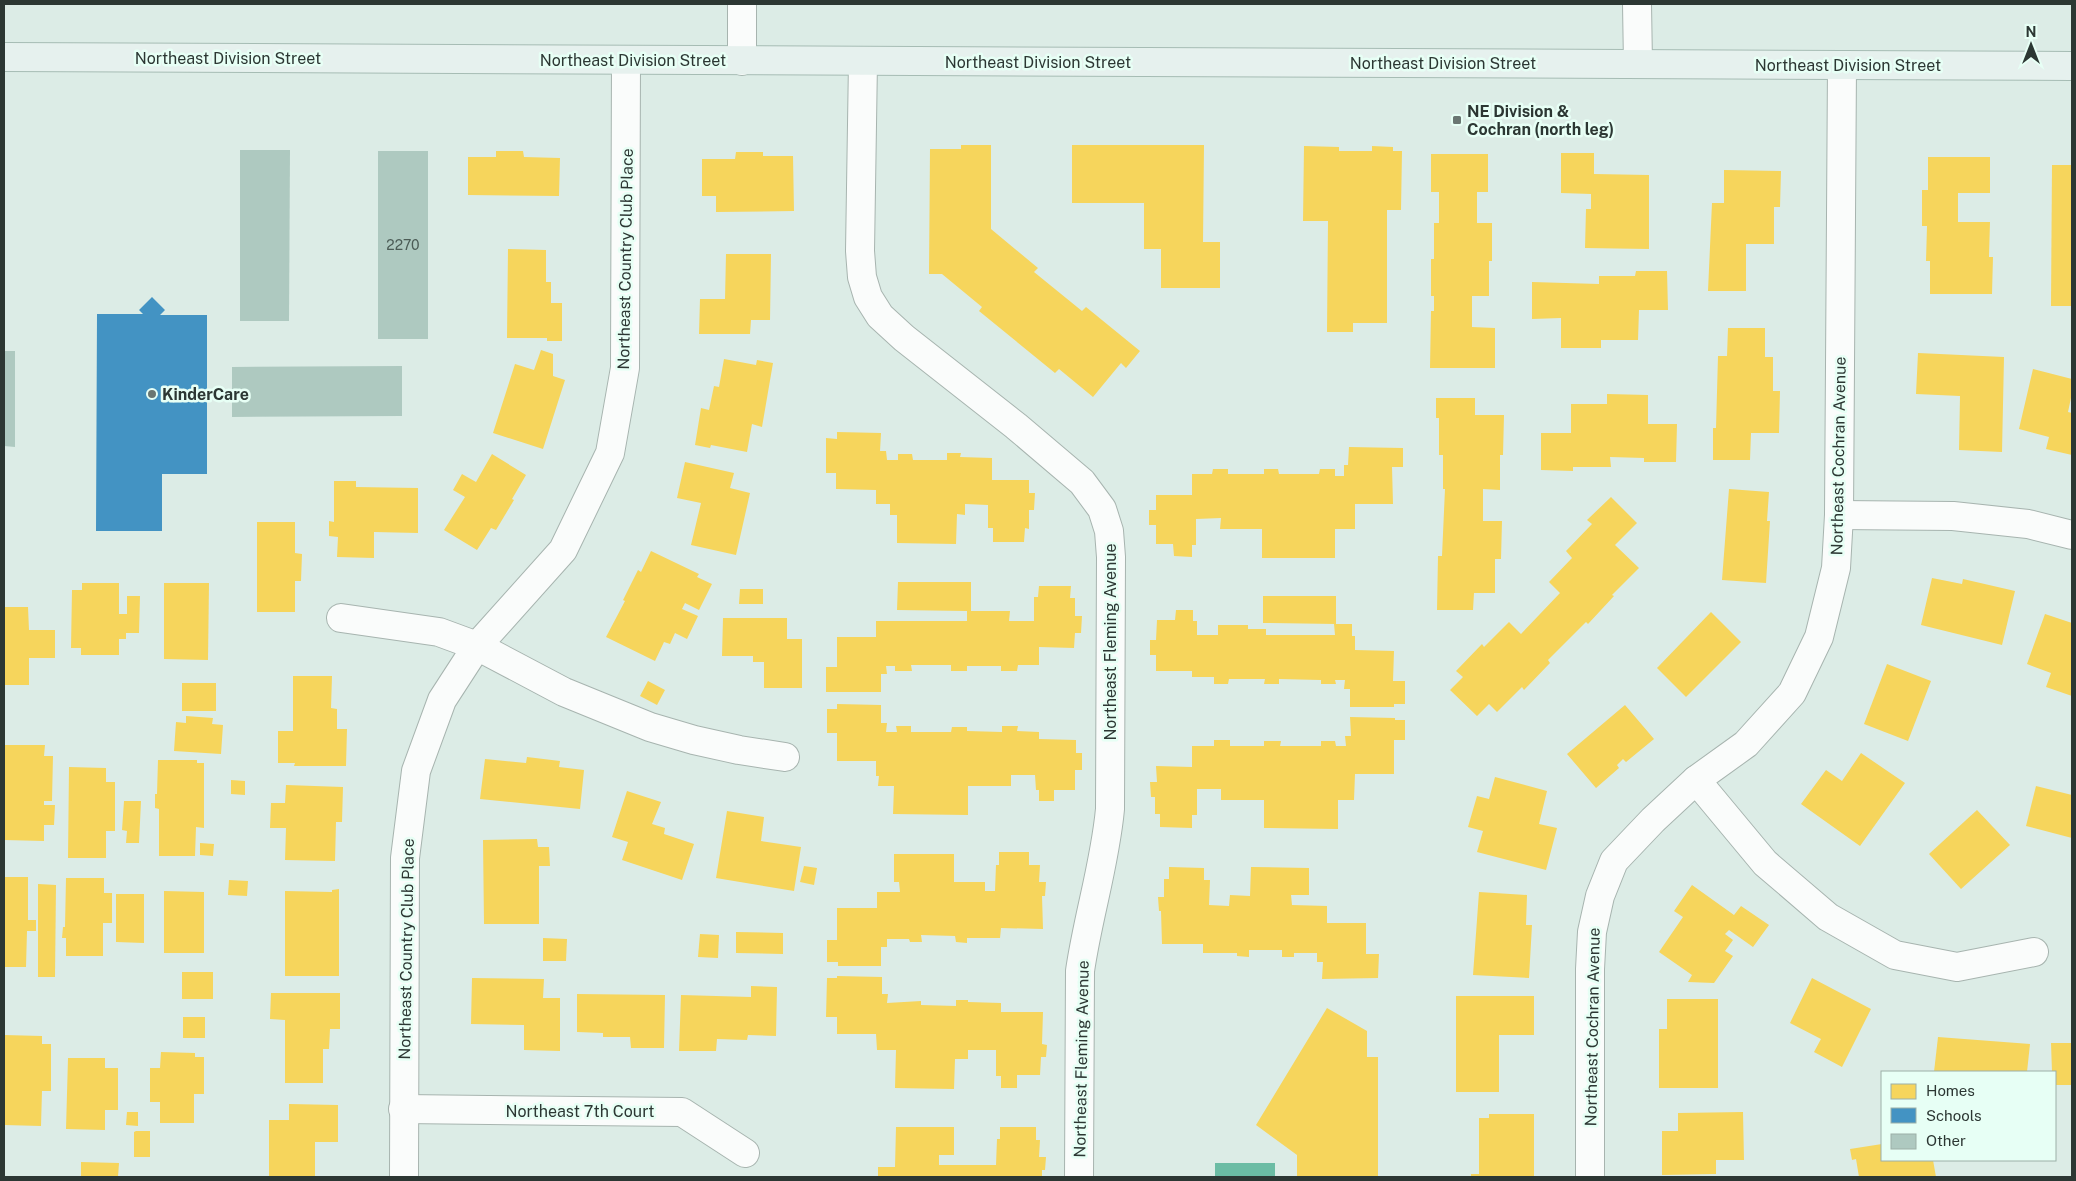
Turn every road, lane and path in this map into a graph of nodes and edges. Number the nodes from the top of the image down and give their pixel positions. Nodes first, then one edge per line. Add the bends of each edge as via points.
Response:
1 (742, 4) edge
2 (1637, 4) edge
3 (4, 57) edge
4 (626, 60) junction
5 (742, 61) junction
6 (863, 61) junction
7 (1638, 64) junction
8 (1842, 66) junction
9 (2072, 66) edge
10 (1839, 515) junction
11 (2072, 535) edge
12 (341, 618) dead end
13 (478, 646) junction
14 (785, 757) dead end
15 (1696, 780) junction
16 (2034, 952) dead end
17 (403, 1110) junction
18 (745, 1153) dead end
19 (404, 1177) edge
20 (1079, 1177) edge
21 (1590, 1177) edge

1 - 5 street
2 - 7 street
3 - 4 main road, Northeast Division Street
4 - 5 main road, Northeast Division Street
4 - 13 street, Northeast Country Club Place via 626,368 610,453 563,550
5 - 6 main road, Northeast Division Street
6 - 7 main road, Northeast Division Street
6 - 20 street, Northeast Fleming Avenue via 860,251 868,297 880,316 904,338 1082,482 1102,509 1109,531 1110,809 1108,838 1080,971
7 - 8 main road, Northeast Division Street
8 - 9 main road, Northeast Division Street
8 - 10 street, Northeast Cochran Avenue
10 - 11 street via 1952,516 2028,524
10 - 15 street, Northeast Cochran Avenue via 1836,568 1819,637 1792,693 1746,744
12 - 13 street via 439,632
13 - 14 street via 564,692 650,728 739,750
13 - 17 street, Northeast Country Club Place via 442,700 416,771 405,858
15 - 16 street via 1765,863 1828,917 1895,955 1957,967
15 - 21 street, Northeast Cochran Avenue via 1614,861 1600,896 1592,932 1590,970
17 - 18 street, Northeast 7th Court via 682,1112
17 - 19 street, Northeast Country Club Place

